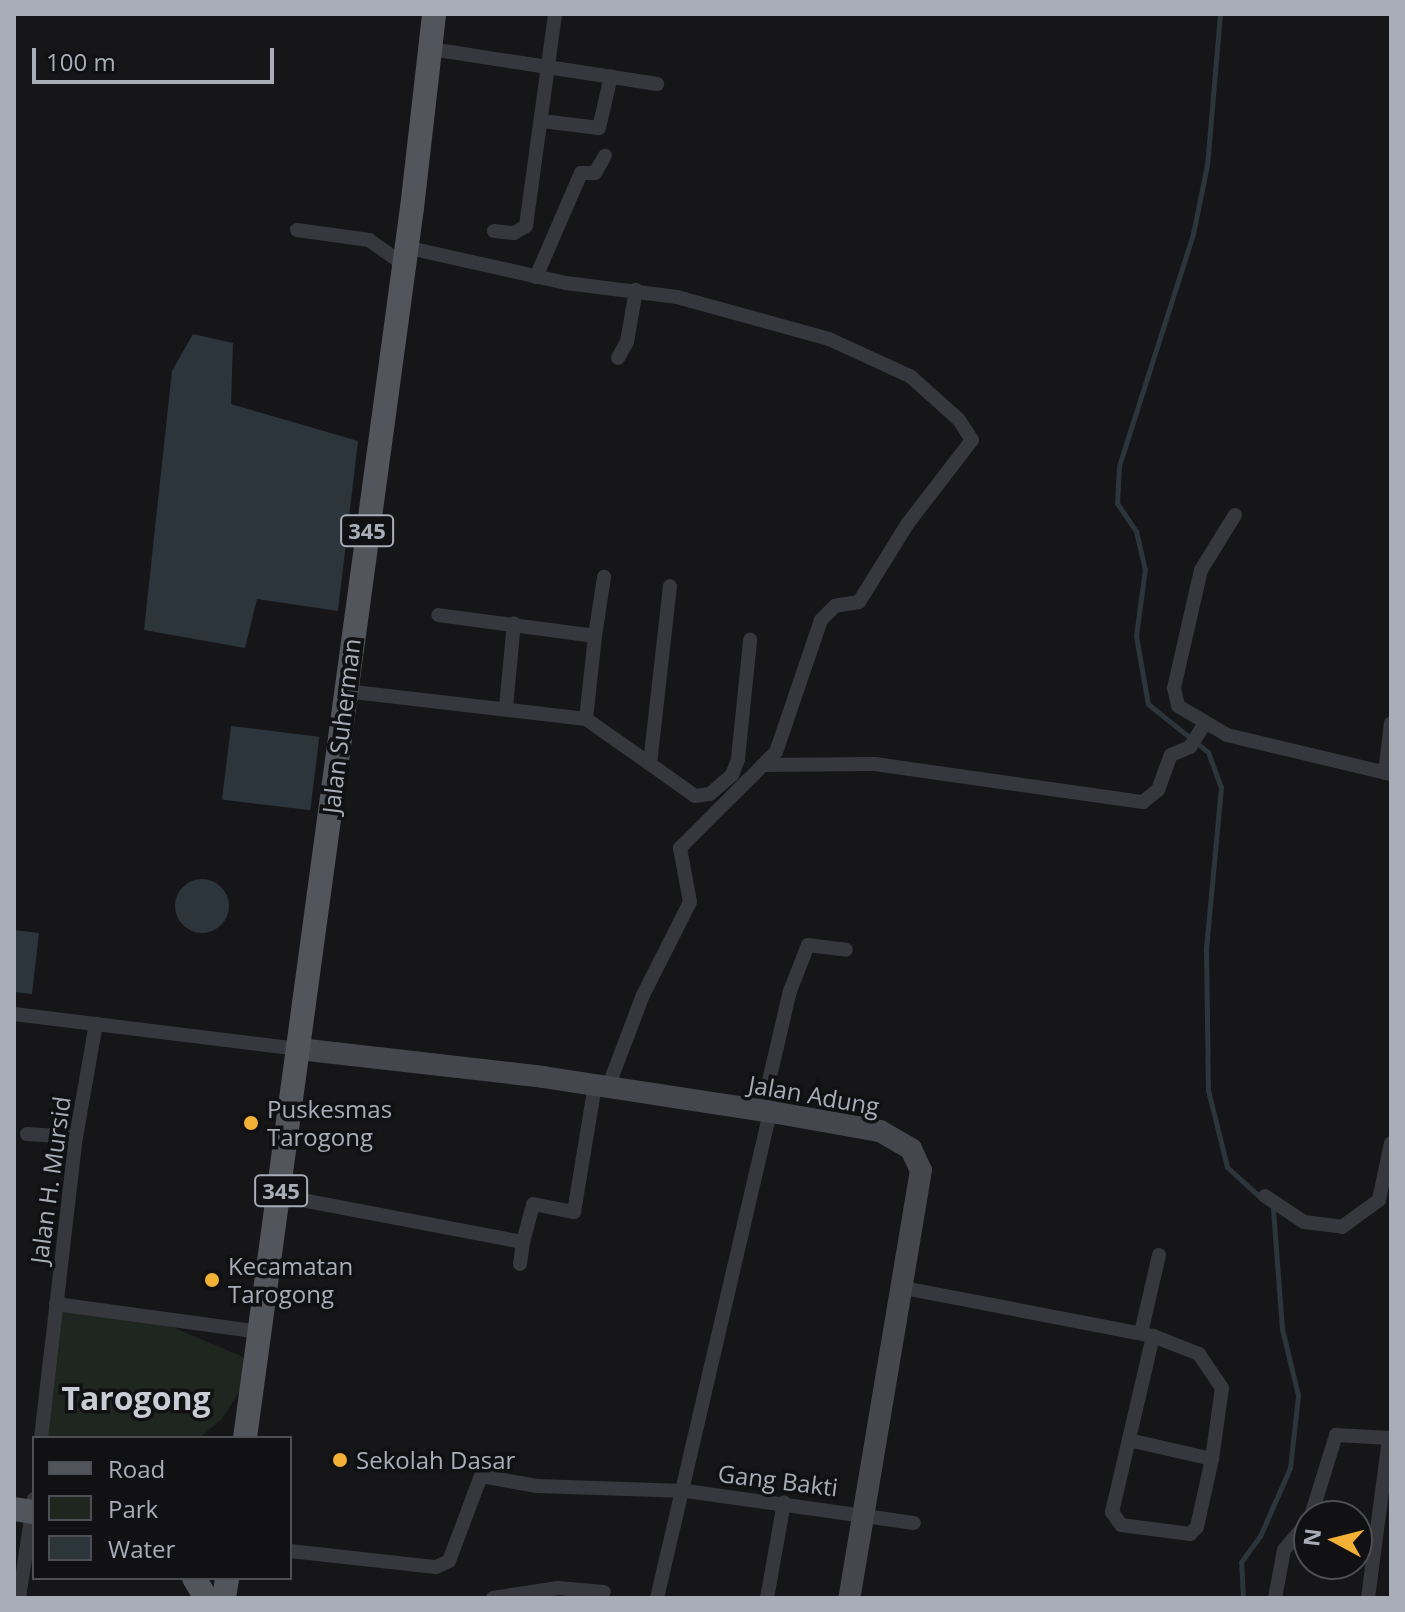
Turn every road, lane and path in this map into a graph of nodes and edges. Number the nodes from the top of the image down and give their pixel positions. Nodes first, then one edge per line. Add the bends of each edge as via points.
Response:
1 (434, 14) edge
2 (555, 14) edge
3 (431, 49) junction
4 (550, 65) junction
5 (611, 76) junction
6 (657, 84) dead end
7 (542, 121) junction
8 (605, 156) dead end
9 (297, 230) dead end
10 (494, 231) dead end
11 (404, 256) junction
12 (536, 277) junction
13 (636, 290) junction
14 (618, 358) dead end
15 (1235, 515) dead end
16 (604, 577) dead end
17 (670, 586) dead end
18 (438, 615) dead end
19 (514, 623) junction
20 (595, 636) junction
21 (750, 640) dead end
22 (345, 691) junction
23 (506, 707) junction
24 (586, 719) junction
25 (1391, 723) edge
26 (1203, 727) junction
27 (650, 764) junction
28 (763, 765) junction
29 (1388, 774) edge
30 (846, 950) dead end
31 (14, 1014) edge
32 (96, 1024) junction
33 (299, 1049) junction
34 (602, 1086) junction
35 (766, 1112) junction
36 (27, 1134) dead end
37 (76, 1137) junction
38 (1391, 1143) edge
39 (281, 1196) junction
40 (1265, 1196) dead end
41 (523, 1242) junction
42 (1159, 1255) dead end
43 (520, 1264) dead end
44 (904, 1288) junction
45 (56, 1304) junction
46 (261, 1332) junction
47 (1147, 1334) junction
48 (41, 1436) edge
49 (245, 1436) edge
50 (1390, 1438) edge
51 (1129, 1440) junction
52 (1212, 1459) junction
53 (686, 1491) junction
54 (1316, 1500) edge
55 (784, 1503) junction
56 (29, 1508) edge
57 (864, 1514) junction
58 (914, 1523) dead end
59 (1293, 1539) edge
60 (292, 1551) edge
61 (195, 1580) edge
62 (604, 1592) dead end
63 (19, 1598) edge
64 (206, 1598) edge
65 (493, 1598) edge
66 (657, 1598) edge
67 (767, 1598) edge
68 (849, 1598) edge
69 (1275, 1598) edge
70 (1368, 1598) edge

1 - 3 main road, Jalan Suherman / 345
2 - 4 street
3 - 4 street
3 - 11 main road, Jalan Suherman / 345
4 - 5 street
4 - 7 street
5 - 6 street
5 - 7 street via 599,128
7 - 10 street via 526,226 514,233
8 - 12 street via 595,173 581,173
9 - 11 street via 369,240
11 - 12 street
11 - 22 main road, Jalan Suherman / 345
12 - 13 street
13 - 14 street via 627,342
13 - 28 street via 853,347 927,390 972,440 908,523 859,602 835,606 821,620 782,740
15 - 26 street via 1201,570 1174,688 1178,706
16 - 20 street
17 - 27 street
18 - 19 street
19 - 20 street
19 - 23 street
20 - 24 street
21 - 27 street via 732,775 710,794 695,796
22 - 23 street
22 - 33 main road, Jalan Suherman / 345
23 - 24 street
24 - 27 street
25 - 29 street
26 - 28 street via 1190,747 1171,755 1158,790 1143,802 875,764
26 - 29 street
28 - 34 street via 680,848 692,897
30 - 35 street via 808,945 790,991
31 - 32 street
32 - 33 street
32 - 37 street, Jalan H. Mursid
33 - 34 main road, Jalan Adung
33 - 39 main road, Jalan Suherman / 345
34 - 35 main road, Jalan Adung
34 - 41 street via 574,1212 533,1204
35 - 44 main road, Jalan Adung via 880,1131 911,1149 921,1170
35 - 53 street
36 - 37 street
37 - 45 street, Jalan H. Mursid
38 - 40 street via 1379,1200 1342,1227 1304,1222
39 - 41 street
39 - 46 main road, Jalan Suherman / 345
41 - 43 street
42 - 47 street
44 - 47 street
44 - 57 main road, Jalan Adung
45 - 46 street
45 - 48 street, Jalan H. Mursid
46 - 49 main road, Jalan Suherman / 345
47 - 51 street
47 - 52 street via 1199,1354 1215,1374 1222,1388
50 - 54 street via 1336,1435
50 - 70 street
51 - 52 street
51 - 52 street via 1112,1512 1121,1525 1194,1533
53 - 55 street, Gang Bakti
53 - 60 street, Gang Bakti via 537,1486 481,1476 449,1561 436,1567
53 - 66 street
55 - 57 street, Gang Bakti
55 - 67 street
56 - 63 street
57 - 58 street, Gang Bakti
57 - 68 main road, Jalan Adung
59 - 69 street via 1284,1550
61 - 64 main road
62 - 65 street via 558,1588

